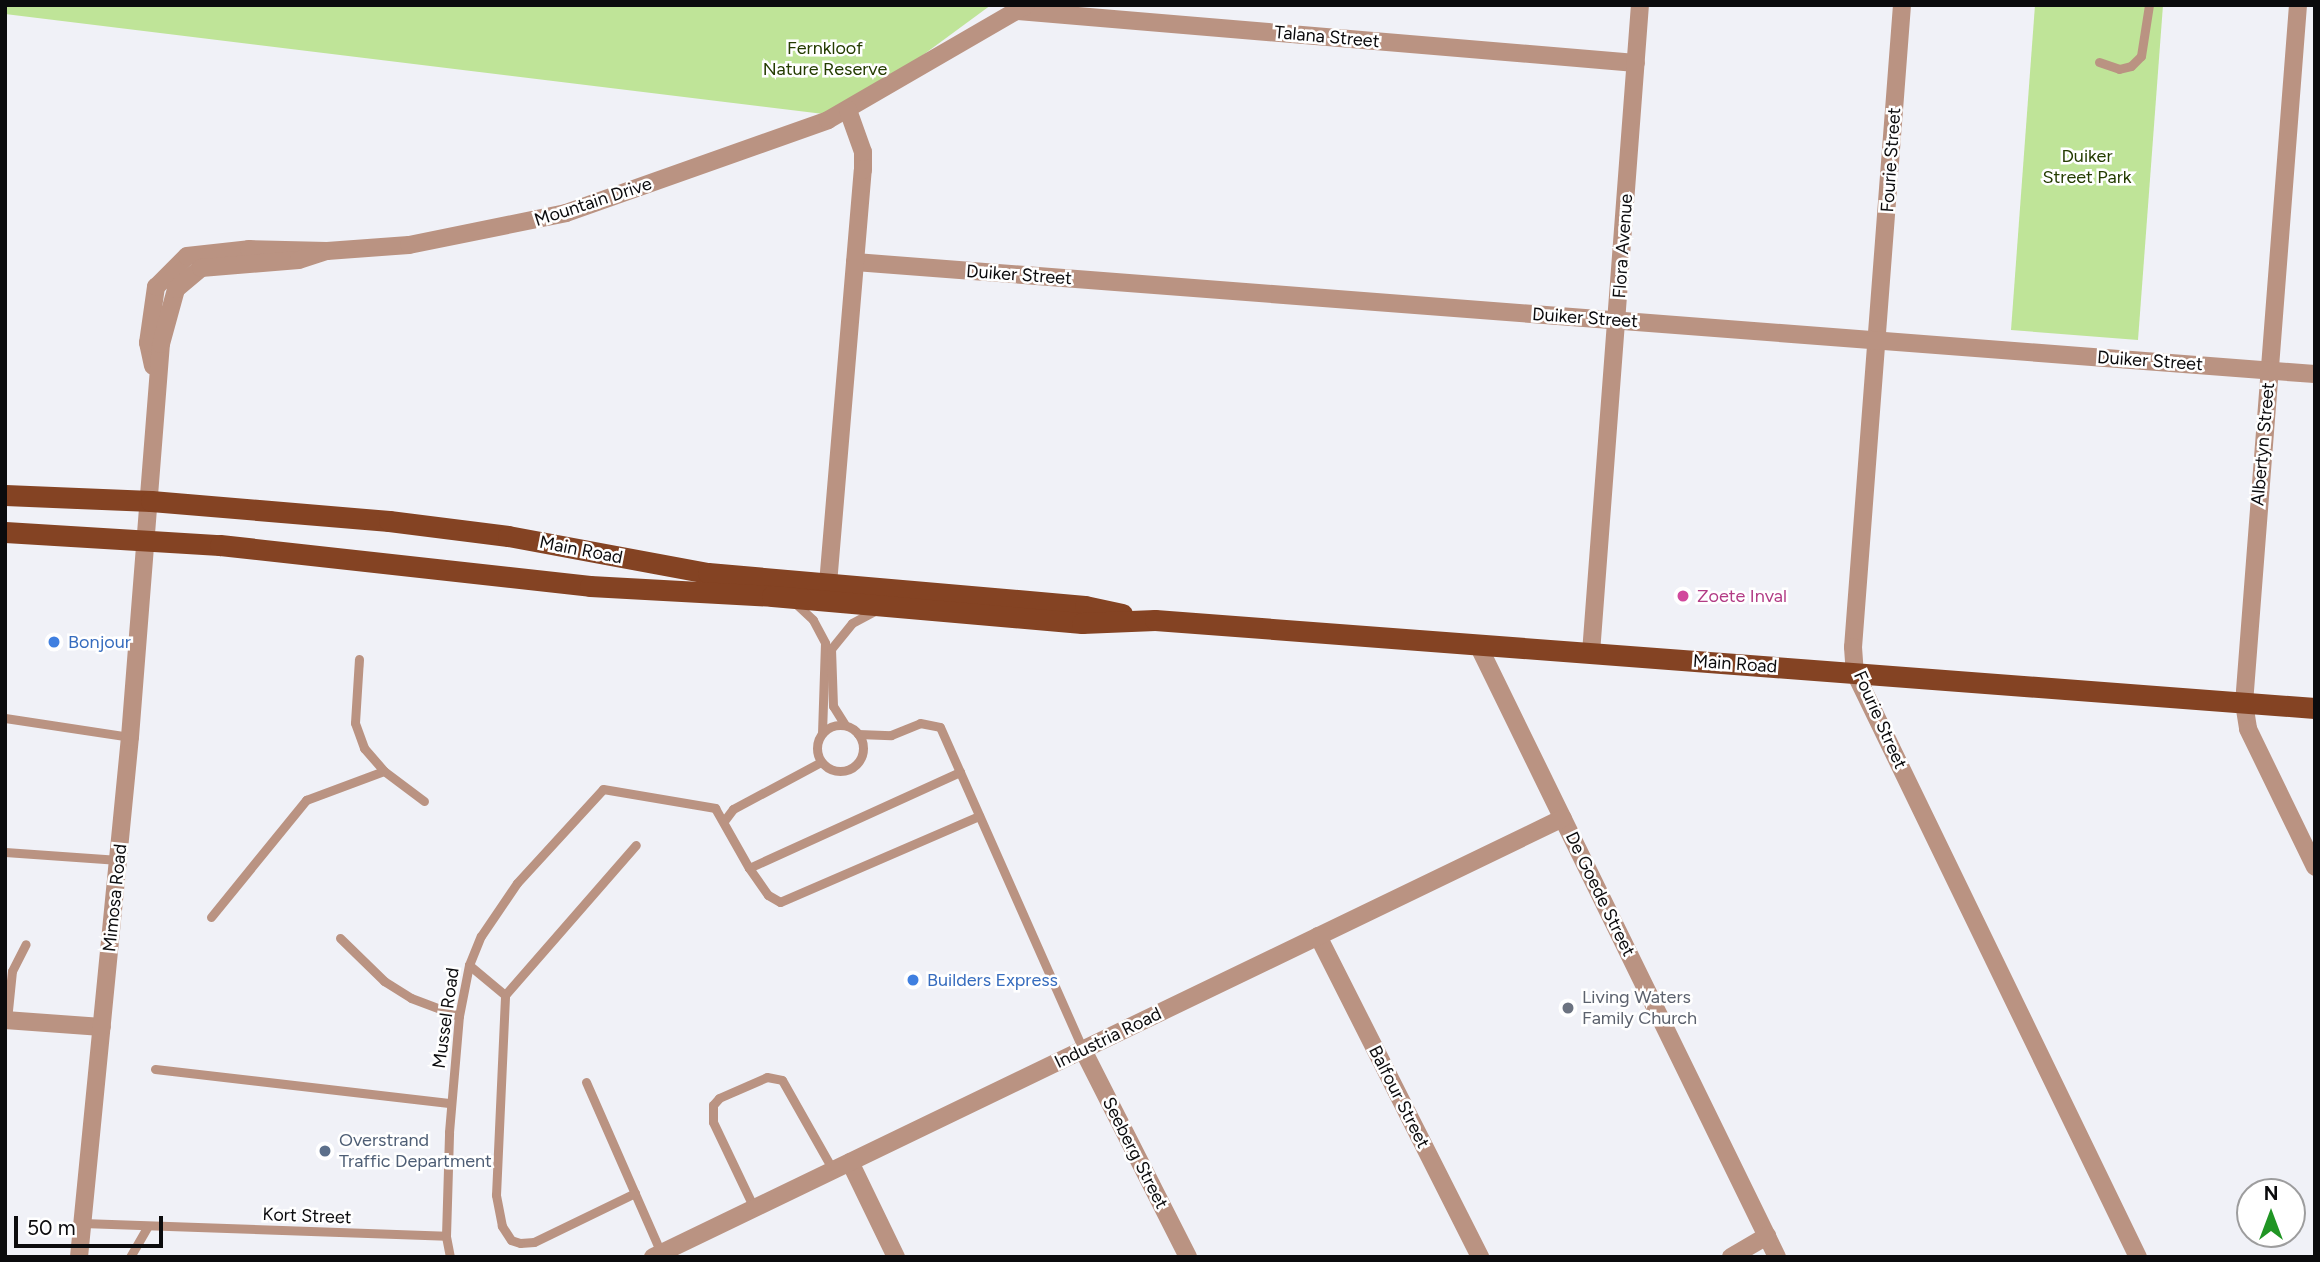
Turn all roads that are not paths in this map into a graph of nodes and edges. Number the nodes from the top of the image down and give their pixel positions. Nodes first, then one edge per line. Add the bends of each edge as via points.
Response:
1 (1640, 5) edge
2 (1902, 5) edge
3 (2149, 5) edge
4 (2298, 5) edge
5 (1022, 8) edge
6 (2099, 62) dead end
7 (1636, 63) junction
8 (848, 110) junction
9 (855, 262) junction
10 (1617, 321) junction
11 (1877, 340) junction
12 (2270, 370) junction
13 (2315, 374) edge
14 (5, 495) edge
15 (151, 501) junction
16 (5, 531) edge
17 (148, 540) junction
18 (828, 584) junction
19 (788, 597) junction
20 (898, 607) junction
21 (1155, 620) junction
22 (1478, 645) junction
23 (1591, 653) junction
24 (359, 659) dead end
25 (1855, 673) junction
26 (2244, 703) junction
27 (2315, 708) edge
28 (5, 718) edge
29 (845, 725) junction
30 (822, 732) junction
31 (858, 734) junction
32 (130, 737) junction
33 (821, 762) junction
34 (384, 771) junction
35 (960, 772) junction
36 (424, 801) dead end
37 (979, 816) junction
38 (1563, 818) junction
39 (724, 821) junction
40 (636, 845) dead end
41 (5, 852) edge
42 (119, 860) junction
43 (2315, 867) edge
44 (749, 868) junction
45 (211, 916) dead end
46 (1318, 936) junction
47 (340, 938) dead end
48 (26, 944) dead end
49 (469, 965) junction
50 (505, 995) junction
51 (459, 1016) junction
52 (6, 1020) edge
53 (102, 1027) junction
54 (1083, 1050) junction
55 (155, 1069) dead end
56 (586, 1082) dead end
57 (451, 1103) junction
58 (850, 1162) junction
59 (832, 1170) junction
60 (635, 1193) junction
61 (754, 1208) junction
62 (82, 1223) junction
63 (147, 1227) junction
64 (446, 1236) junction
65 (1767, 1236) junction
66 (657, 1255) edge
67 (79, 1257) edge
68 (130, 1257) edge
69 (450, 1257) edge
70 (896, 1257) edge
71 (1188, 1257) edge
72 (1480, 1257) edge
73 (1731, 1257) edge
74 (1777, 1257) edge
75 (2138, 1257) edge

1 - 7 street, Flora Avenue
2 - 11 street, Fourie Street
3 - 6 lane via 2141,56 2131,66 2119,69
4 - 12 street, Albertyn Street
5 - 7 street, Talana Street
5 - 8 street, Mountain Drive
7 - 10 street, Flora Avenue
8 - 9 street via 863,152
8 - 15 street, Mountain Drive via 750,149 527,223 410,245 327,251 210,251 174,265 156,287 148,343 157,381
9 - 10 street, Duiker Street
9 - 18 street
10 - 11 street, Duiker Street
10 - 23 street, Flora Avenue
11 - 12 street, Duiker Street
11 - 25 street, Fourie Street
12 - 13 street, Duiker Street
12 - 26 street, Albertyn Street
14 - 15 main road, Main Road
15 - 17 street, Mountain Drive
15 - 18 main road, Main Road via 482,532 686,570
16 - 17 main road, Main Road
17 - 19 main road, Main Road via 385,561 590,586
17 - 32 street, Mimosa Road
18 - 21 main road, Main Road via 1085,606
19 - 20 main road, Main Road
19 - 30 lane via 813,620 824,638
20 - 21 main road, Main Road via 1082,623
20 - 29 lane via 865,614 839,635 831,649 833,706
21 - 22 main road, Main Road
22 - 23 main road, Main Road
22 - 38 street, De Goede Street
23 - 25 main road, Main Road
24 - 34 lane via 355,723 364,748
25 - 26 main road, Main Road
25 - 75 street, Fourie Street
26 - 27 main road, Main Road
26 - 43 street, Albertyn Street via 2248,729
28 - 32 lane
29 - 30 lane
29 - 31 lane
30 - 33 lane via 816,747
31 - 33 lane via 863,749 857,764 834,771
31 - 35 lane via 891,735 930,722 940,727
32 - 42 street, Mimosa Road
33 - 39 lane via 733,809
34 - 36 lane
34 - 45 lane via 306,800
35 - 37 lane
35 - 44 lane
37 - 44 lane via 780,902 768,895
37 - 54 lane
38 - 46 street, Industria Road
38 - 65 street, De Goede Street
39 - 44 lane
39 - 49 lane, Mussel Road via 715,808 603,789 517,883 481,936
40 - 50 lane
41 - 42 lane
42 - 53 street, Mimosa Road
46 - 54 street, Industria Road
46 - 72 street, Balfour Street
47 - 51 lane via 384,981 411,998
48 - 52 lane via 12,971
49 - 50 lane
49 - 51 lane, Mussel Road
50 - 60 lane via 496,1195 502,1226 511,1240 534,1242
51 - 57 lane, Mussel Road
52 - 53 street
53 - 62 street, Mimosa Road
54 - 58 street, Industria Road
54 - 71 street, Seeberg Street
55 - 57 lane
56 - 60 lane
57 - 64 lane, Mussel Road
58 - 59 street, Industria Road
58 - 70 street
59 - 61 street, Industria Road
59 - 61 lane via 782,1080 767,1077 719,1098 713,1105 713,1122
60 - 66 lane
61 - 66 street, Industria Road
62 - 63 lane, Kort Street
62 - 67 street, Mimosa Road
63 - 64 lane, Kort Street
63 - 68 lane
64 - 69 lane, Mussel Road
65 - 73 street
65 - 74 street, De Goede Street

